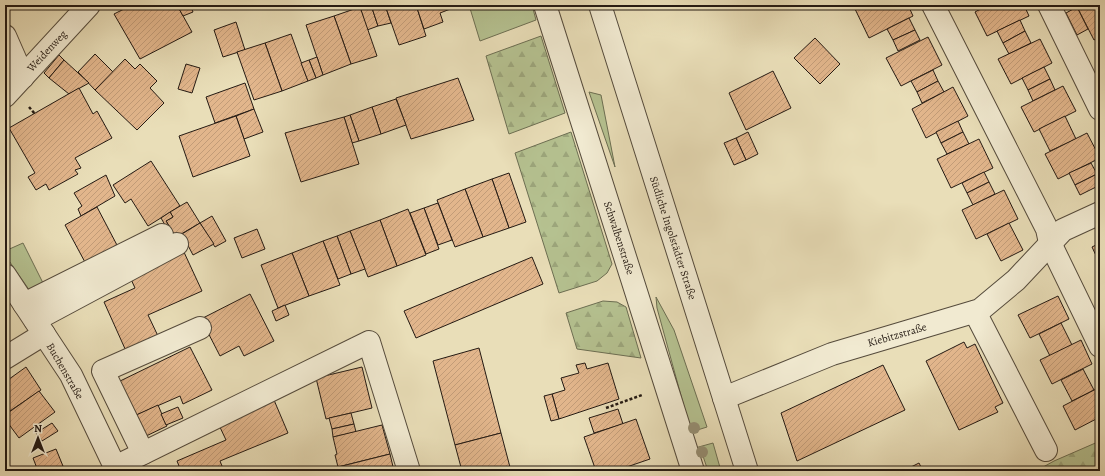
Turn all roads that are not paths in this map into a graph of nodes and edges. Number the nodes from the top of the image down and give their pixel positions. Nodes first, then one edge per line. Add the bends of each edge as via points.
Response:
1 (89, 5) edge
2 (545, 5) edge
3 (600, 5) edge
4 (933, 5) edge
5 (1049, 5) edge
6 (5, 36) edge
7 (23, 77) junction
8 (5, 96) edge
9 (1100, 109) edge
10 (1100, 213) edge
11 (169, 239) dead end
12 (1050, 243) junction
13 (5, 275) edge
14 (975, 312) junction
15 (34, 319) junction
16 (200, 328) dead end
17 (1100, 346) edge
18 (5, 358) edge
19 (104, 371) junction
20 (76, 385) junction
21 (724, 398) junction
22 (1046, 450) dead end
23 (143, 453) junction
24 (116, 469) edge
25 (409, 471) edge
26 (693, 471) edge
27 (747, 471) edge

1 - 7 street, Weidenweg
2 - 26 street, Schwalbenstraße
3 - 21 street, Südliche Ingolstädter Straße
4 - 12 street via 1047,229
5 - 9 street
6 - 7 street
7 - 8 street, Weidenweg
10 - 12 street, Kiebitzstraße via 1063,230
11 - 15 street
12 - 14 street, Kiebitzstraße via 1016,280
12 - 17 street
13 - 15 street, Buchenstraße
14 - 21 street, Kiebitzstraße via 830,347
14 - 22 street
15 - 18 street
15 - 20 street, Buchenstraße
16 - 19 street
19 - 20 street
19 - 23 street
20 - 24 street, Buchenstraße
21 - 27 street, Südliche Ingolstädter Straße
23 - 24 street
23 - 25 street via 369,342

